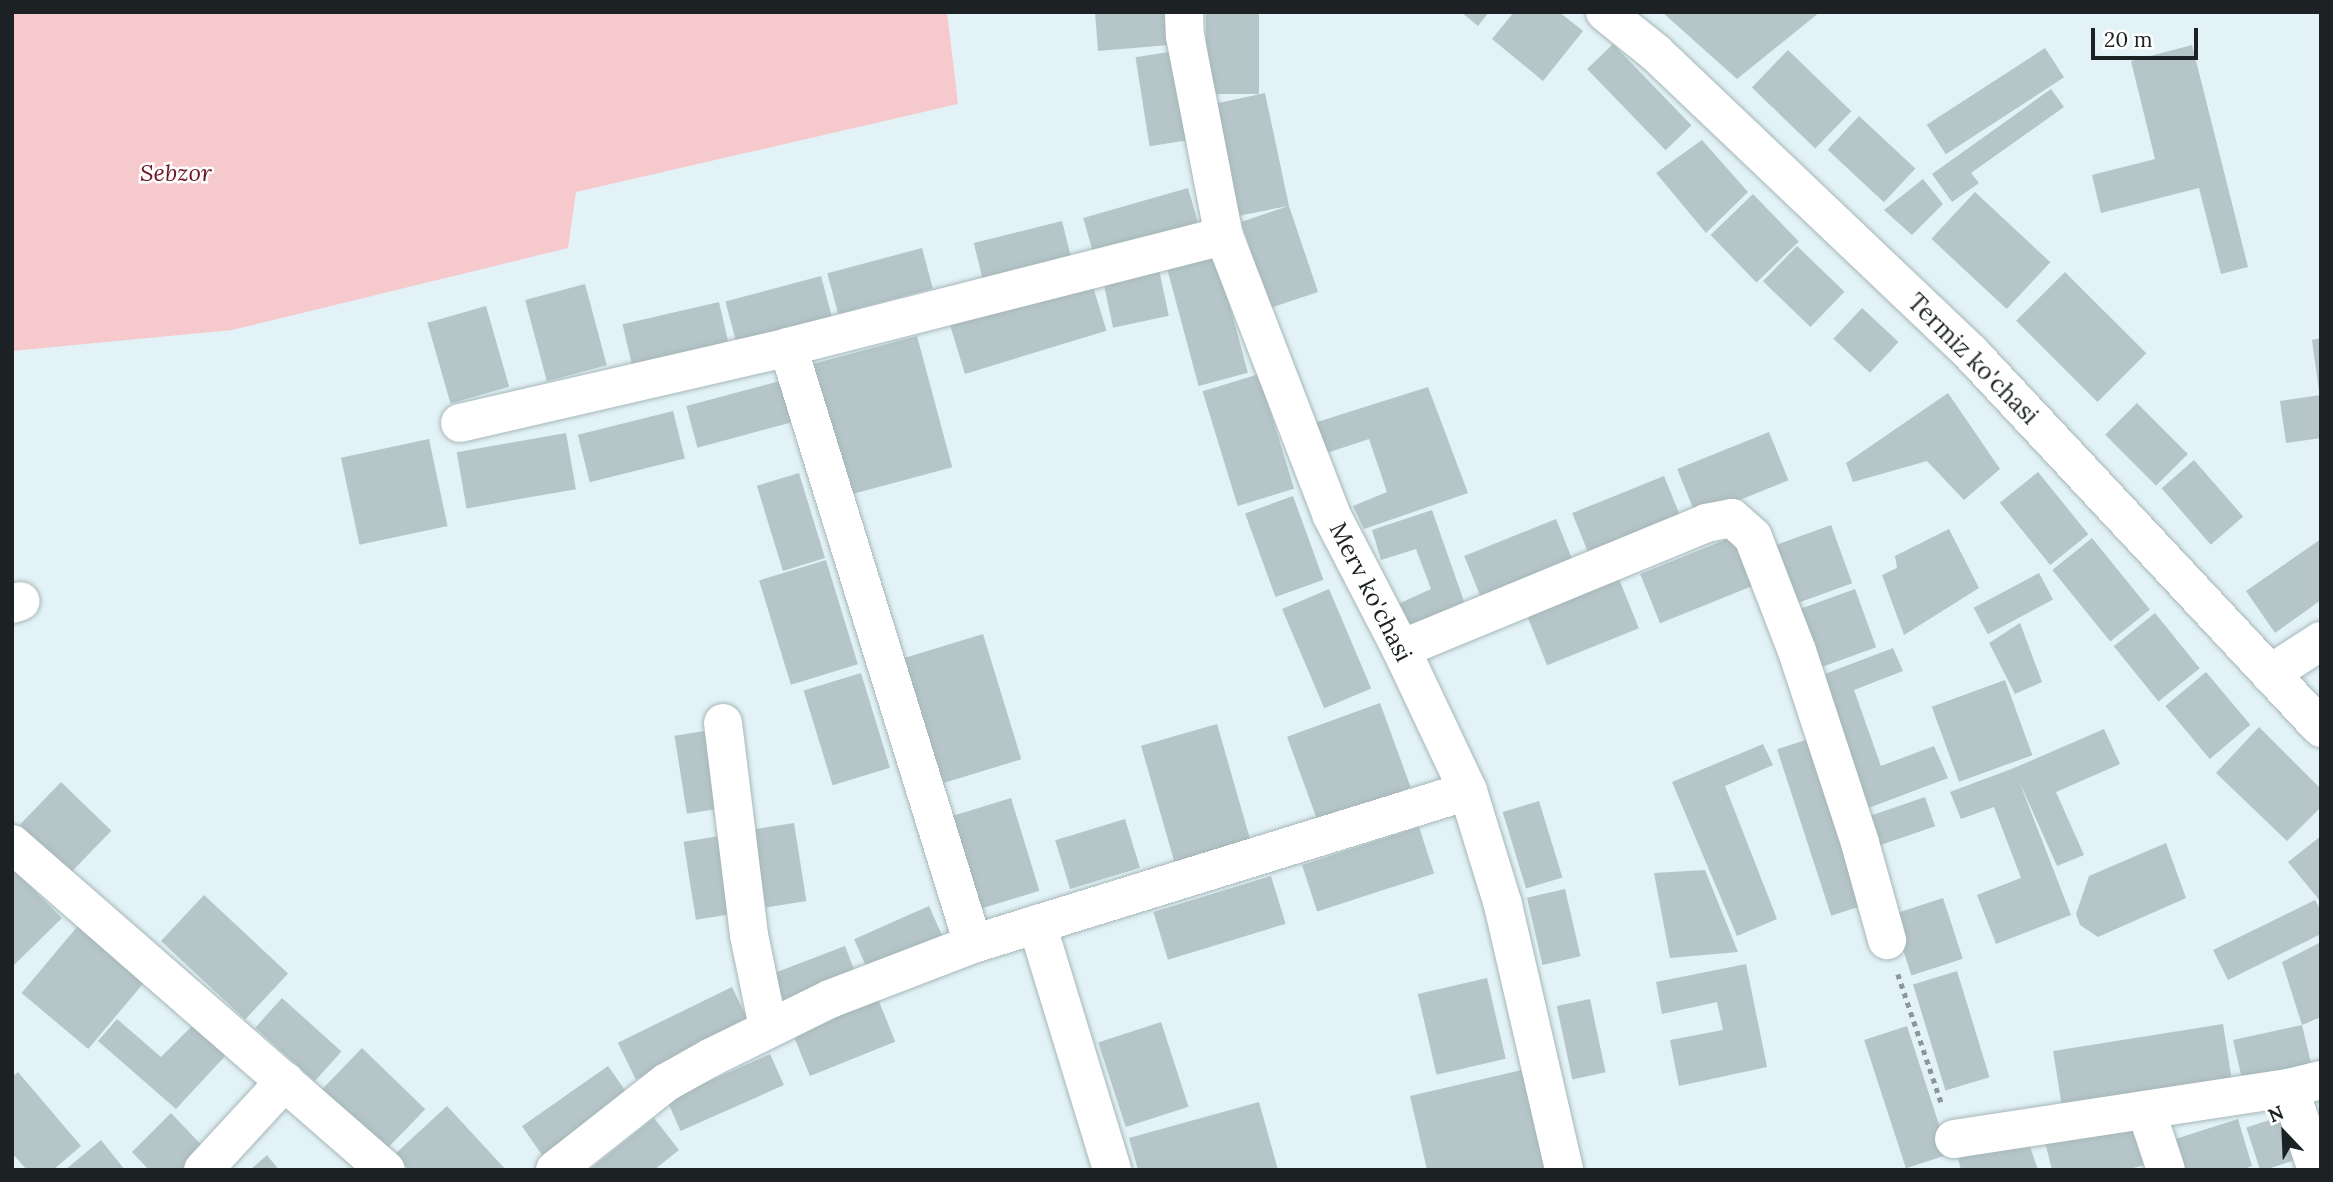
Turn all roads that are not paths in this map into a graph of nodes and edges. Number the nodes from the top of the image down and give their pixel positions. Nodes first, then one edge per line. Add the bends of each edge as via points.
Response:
1 (1184, 12) edge
2 (1605, 12) edge
3 (1224, 236) junction
4 (788, 348) junction
5 (460, 422) dead end
6 (2321, 641) edge
7 (1401, 649) junction
8 (2270, 674) junction
9 (723, 723) dead end
10 (2321, 728) edge
11 (1468, 791) junction
12 (12, 844) edge
13 (1037, 924) junction
14 (1887, 940) road end
15 (974, 944) junction
16 (768, 1027) junction
17 (285, 1081) junction
18 (2305, 1084) edge
19 (2146, 1110) junction
20 (1954, 1139) road end
21 (203, 1170) edge
22 (386, 1170) edge
23 (555, 1170) edge
24 (1112, 1170) edge
25 (1564, 1170) edge
26 (2166, 1170) edge
27 (2317, 1170) edge

1 - 3 street, Merv ko'chasi
2 - 8 street, Termiz ko'chasi via 1656,53 1971,353
3 - 4 street
3 - 7 street, Merv ko'chasi via 1331,514
4 - 5 street
4 - 15 street
6 - 8 street
7 - 11 street, Merv ko'chasi
7 - 14 street via 1706,523 1732,518 1753,537 1797,651
8 - 10 street, Termiz ko'chasi
9 - 16 street via 749,935
11 - 13 street
11 - 25 street, Merv ko'chasi via 1503,905
12 - 17 street
13 - 15 street
13 - 24 street
15 - 16 street
16 - 23 street via 667,1082
17 - 21 street
17 - 22 street
18 - 19 street
18 - 27 street
19 - 20 street
19 - 26 street

